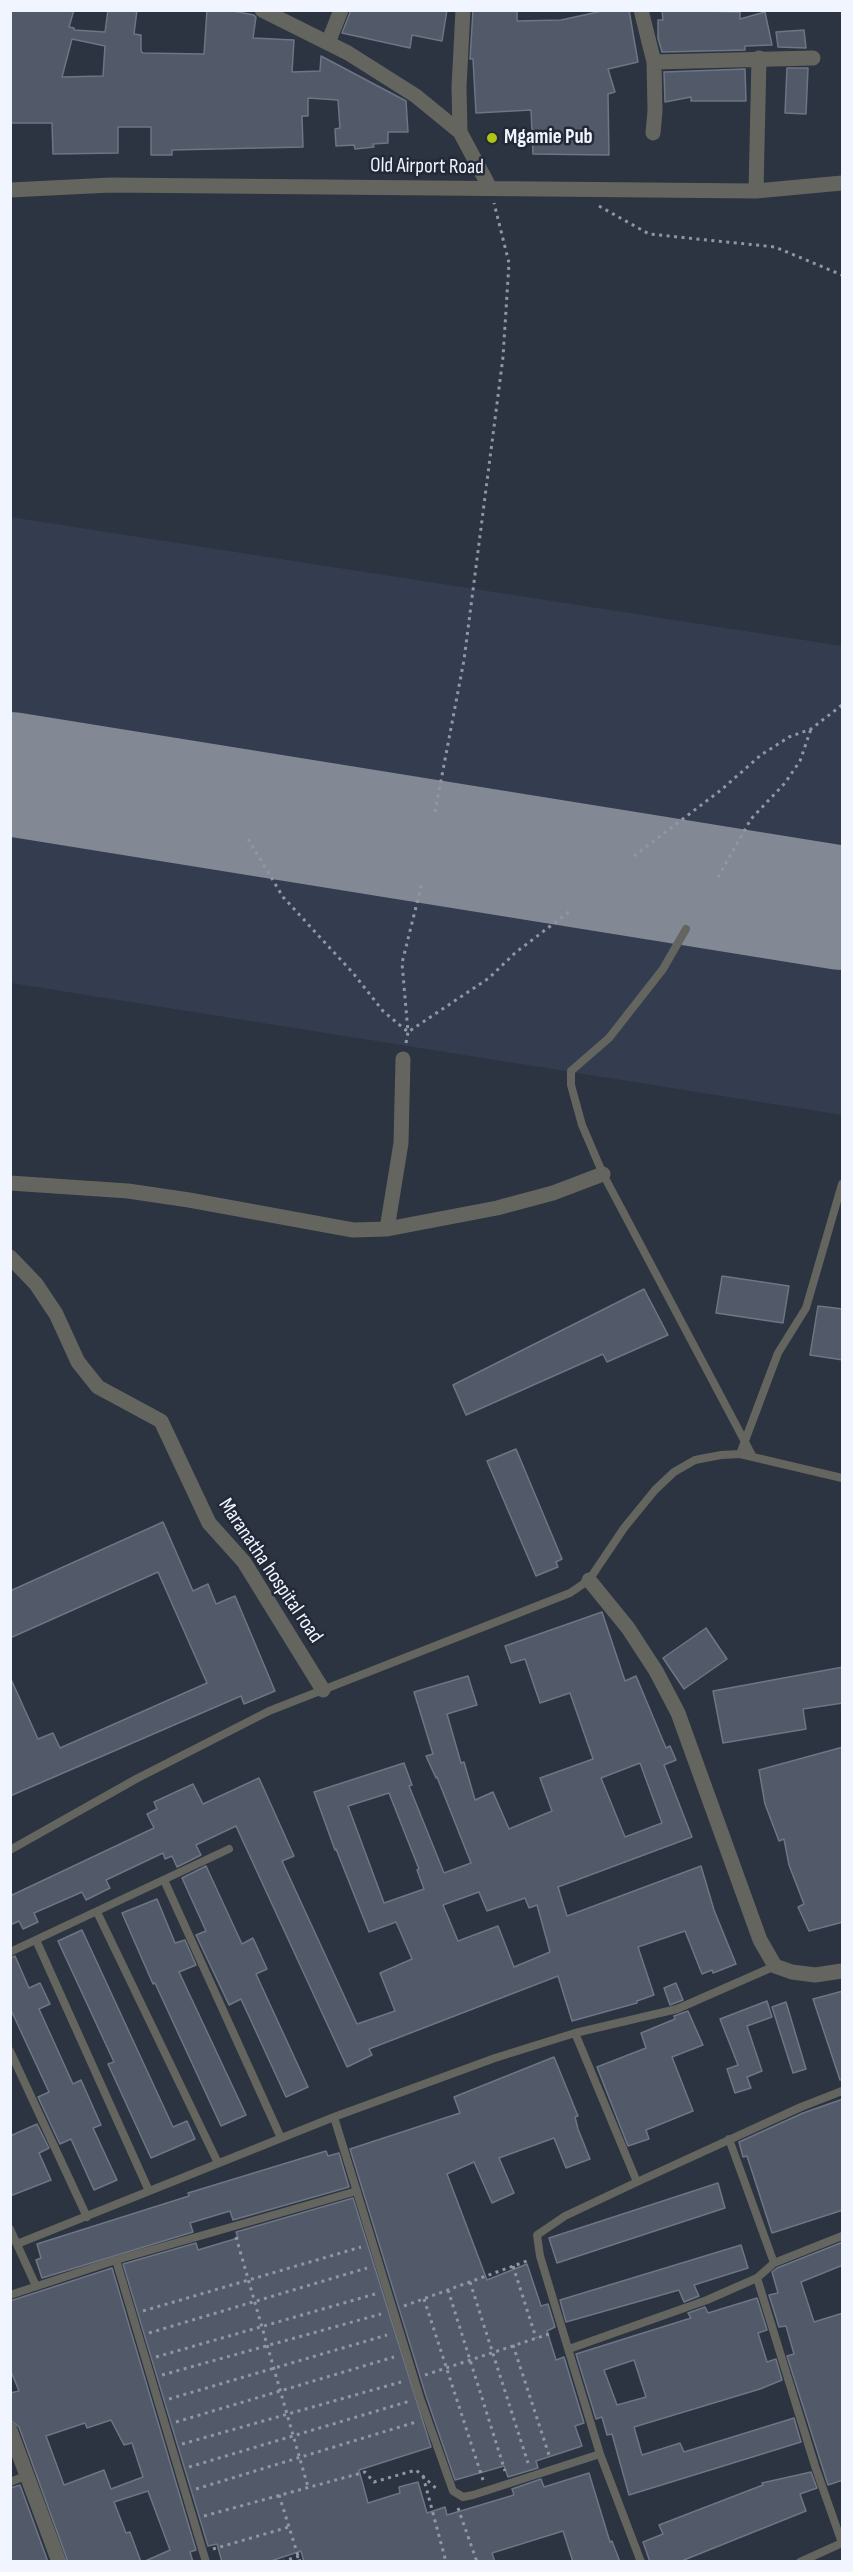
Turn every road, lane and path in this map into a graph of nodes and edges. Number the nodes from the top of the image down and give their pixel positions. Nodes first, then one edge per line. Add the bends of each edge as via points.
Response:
1 (262, 10) edge
2 (341, 10) edge
3 (463, 10) edge
4 (641, 10) edge
5 (328, 43) junction
6 (759, 58) junction
7 (813, 58) dead end
8 (654, 62) junction
9 (460, 132) junction
10 (653, 134) dead end
11 (843, 183) edge
12 (490, 188) junction
13 (10, 190) edge
14 (575, 191) junction
15 (756, 191) junction
16 (843, 275) edge
17 (843, 705) edge
18 (811, 729) junction
19 (435, 812) dead end
20 (248, 839) dead end
21 (634, 856) dead end
22 (718, 878) dead end
23 (422, 883) dead end
24 (570, 911) dead end
25 (686, 929) dead end
26 (408, 1032) junction
27 (403, 1059) joint
28 (603, 1174) junction
29 (10, 1184) edge
30 (843, 1184) edge
31 (387, 1229) junction
32 (10, 1257) edge
33 (744, 1439) junction
34 (740, 1454) junction
35 (753, 1457) junction
36 (843, 1478) edge
37 (589, 1580) junction
38 (323, 1690) junction
39 (229, 1849) dead end
40 (10, 1850) edge
41 (164, 1880) junction
42 (97, 1912) junction
43 (36, 1940) junction
44 (10, 1952) edge
45 (775, 1966) junction
46 (843, 1971) edge
47 (575, 2033) junction
48 (10, 2051) edge
49 (843, 2091) edge
50 (334, 2117) junction
51 (281, 2138) junction
52 (729, 2139) junction
53 (218, 2163) junction
54 (637, 2182) junction
55 (149, 2191) junction
56 (357, 2191) junction
57 (87, 2217) junction
58 (232, 2227) junction
59 (10, 2229) edge
60 (843, 2236) edge
61 (373, 2243) junction
62 (17, 2244) junction
63 (540, 2256) junction
64 (116, 2260) junction
65 (774, 2264) junction
66 (380, 2265) junction
67 (513, 2266) junction
68 (757, 2278) junction
69 (248, 2280) junction
70 (470, 2282) junction
71 (36, 2286) junction
72 (387, 2290) junction
73 (448, 2290) junction
74 (10, 2295) edge
75 (424, 2299) junction
76 (254, 2302) junction
77 (394, 2310) junction
78 (132, 2315) junction
79 (261, 2327) junction
80 (563, 2329) junction
81 (400, 2331) junction
82 (139, 2336) junction
83 (537, 2338) junction
84 (267, 2345) junction
85 (513, 2345) junction
86 (569, 2349) junction
87 (493, 2352) junction
88 (407, 2353) junction
89 (471, 2359) junction
90 (146, 2360) junction
91 (446, 2368) junction
92 (274, 2369) junction
93 (151, 2377) junction
94 (414, 2378) junction
95 (280, 2391) junction
96 (420, 2398) junction
97 (159, 2402) junction
98 (285, 2413) junction
99 (427, 2419) junction
100 (166, 2426) junction
101 (10, 2430) edge
102 (292, 2436) junction
103 (172, 2447) junction
104 (600, 2454) junction
105 (299, 2458) junction
106 (553, 2469) junction
107 (178, 2470) junction
108 (28, 2475) junction
109 (423, 2476) junction
110 (532, 2476) junction
111 (10, 2482) edge
112 (509, 2484) junction
113 (308, 2487) junction
114 (453, 2491) junction
115 (486, 2491) junction
116 (185, 2492) junction
117 (279, 2494) junction
118 (193, 2519) junction
119 (289, 2527) junction
120 (203, 2552) junction
121 (298, 2556) junction
122 (59, 2562) edge
123 (206, 2562) edge
124 (282, 2562) edge
125 (300, 2562) edge
126 (446, 2562) edge
127 (477, 2562) edge
128 (641, 2562) edge
129 (800, 2562) edge

1 - 5 street
2 - 5 street
3 - 9 street
4 - 8 street
5 - 9 street via 416,96
6 - 7 street
6 - 8 street
6 - 15 street
8 - 10 street
9 - 12 street
11 - 15 street, Old Airport Road
12 - 13 street, Old Airport Road via 111,185
12 - 14 street, Old Airport Road
12 - 19 path via 509,263 503,357 464,660
14 - 15 street, Old Airport Road
14 - 16 path via 650,234 775,247
17 - 18 path
18 - 21 path via 789,737 761,755
18 - 22 path via 800,761 751,819
20 - 26 path via 283,897 383,1011
23 - 26 path via 402,963
24 - 26 path via 489,978
25 - 28 lane via 663,969 609,1038 571,1071 582,1125
26 - 27 path
27 - 31 street via 401,1143
28 - 31 street via 497,1208
28 - 33 lane
29 - 31 street via 128,1191 353,1230
30 - 33 lane via 806,1308 778,1353
32 - 38 street, Maranatha hospital road via 56,1314 78,1362 98,1386 161,1421 209,1523 244,1562
33 - 34 lane
33 - 35 lane
34 - 35 lane
34 - 37 lane via 695,1460 674,1472 624,1528
35 - 36 lane
37 - 38 lane via 570,1593
37 - 45 street via 634,1636 678,1713 760,1940
38 - 40 lane via 269,1711
39 - 41 lane
41 - 42 lane
41 - 51 lane
42 - 43 lane
42 - 53 lane
43 - 44 lane
43 - 55 lane
45 - 46 street via 815,1975
45 - 47 lane via 677,2009
47 - 50 lane
47 - 54 lane
48 - 57 lane
49 - 52 lane
50 - 51 lane
50 - 56 lane
51 - 53 lane
52 - 54 lane
52 - 65 lane
53 - 55 lane
54 - 63 lane via 565,2216 537,2235
55 - 57 lane
56 - 58 lane
56 - 61 lane
57 - 62 lane
58 - 64 lane
58 - 69 path
59 - 62 lane
60 - 65 lane
61 - 66 lane
61 - 69 path
62 - 71 lane
63 - 67 path
63 - 80 lane
64 - 71 lane
64 - 78 lane
65 - 68 lane
66 - 72 lane
66 - 76 path
67 - 70 path
67 - 83 path
68 - 86 lane
68 - 129 lane via 843,2543
69 - 76 path
69 - 78 path
70 - 73 path
70 - 87 path
71 - 74 lane
72 - 77 lane
72 - 79 path
73 - 75 path
73 - 89 path
75 - 77 path
75 - 91 path
76 - 79 path
76 - 82 path
77 - 81 lane
77 - 84 path
78 - 82 lane
79 - 84 path
79 - 90 path
80 - 83 path
80 - 86 lane
81 - 88 lane
81 - 92 path
82 - 90 lane
83 - 85 path
84 - 92 path
84 - 93 path
85 - 87 path
85 - 106 path
86 - 104 lane
87 - 89 path
87 - 110 path
88 - 94 lane
88 - 95 path
89 - 91 path
89 - 112 path
90 - 93 lane
91 - 94 path
91 - 115 path
92 - 95 path
92 - 97 path
93 - 97 lane
94 - 96 lane
94 - 98 path
95 - 98 path
95 - 100 path
96 - 99 lane
96 - 102 path
97 - 100 lane
98 - 102 path
98 - 103 path
99 - 105 path
99 - 114 lane
100 - 103 lane
101 - 108 street
102 - 105 path
102 - 107 path
103 - 107 lane
104 - 106 lane
104 - 128 lane
105 - 113 path
105 - 116 path
106 - 110 lane
107 - 116 lane
108 - 111 lane
108 - 122 street
109 - 113 path via 416,2470 374,2482 365,2472
109 - 114 path via 441,2493
109 - 126 path
110 - 112 lane
112 - 115 lane
113 - 117 path
114 - 115 lane via 463,2498
114 - 127 path
116 - 118 lane
117 - 118 path
117 - 119 path
118 - 120 lane
119 - 120 path
119 - 121 path
120 - 123 lane
121 - 124 path
121 - 125 path

